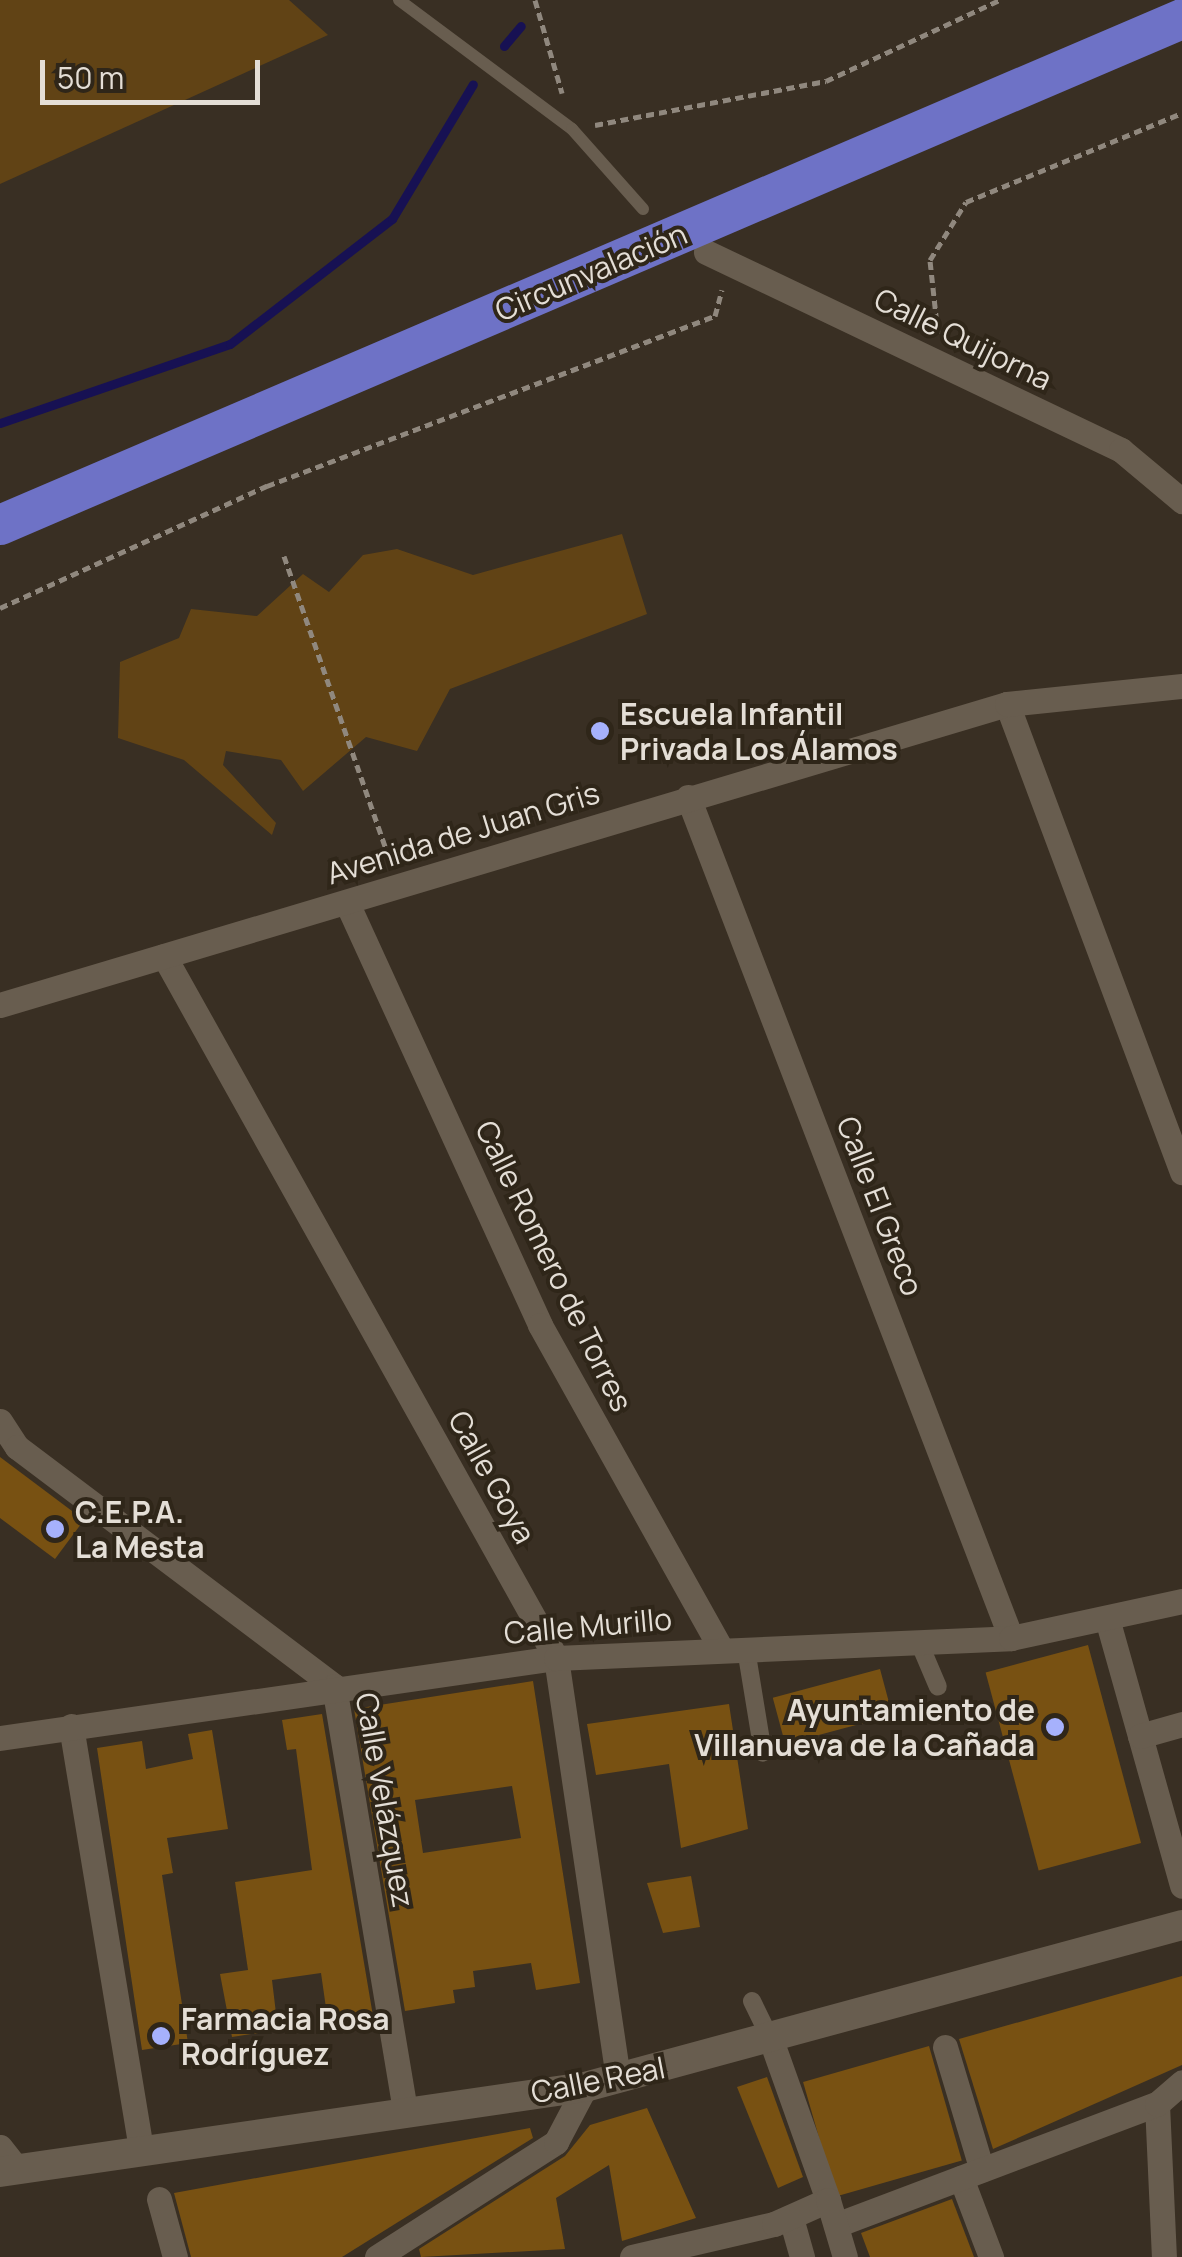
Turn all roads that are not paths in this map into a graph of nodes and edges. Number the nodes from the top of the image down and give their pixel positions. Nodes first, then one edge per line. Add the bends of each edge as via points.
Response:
1 (399, 0) edge
2 (1182, 19) edge
3 (643, 209) dead end
4 (718, 257) road end
5 (1182, 501) edge
6 (0, 526) edge
7 (1182, 686) edge
8 (1007, 704) junction
9 (688, 797) junction
10 (346, 903) junction
11 (164, 956) junction
12 (0, 1005) edge
13 (1182, 1172) edge
14 (0, 1421) edge
15 (1182, 1602) edge
16 (1108, 1622) junction
17 (1012, 1638) junction
18 (921, 1647) junction
19 (734, 1649) junction
20 (556, 1658) junction
21 (334, 1686) junction
22 (938, 1687) dead end
23 (1182, 1724) edge
24 (71, 1726) junction
25 (1140, 1736) junction
26 (0, 1738) edge
27 (763, 1753) dead end
28 (1182, 1886) edge
29 (1182, 1925) edge
30 (752, 2001) dead end
31 (771, 2040) junction
32 (944, 2047) dead end
33 (618, 2079) junction
34 (1182, 2082) edge
35 (585, 2087) junction
36 (1157, 2104) junction
37 (405, 2110) junction
38 (141, 2150) junction
39 (6, 2162) edge
40 (972, 2174) junction
41 (159, 2200) dead end
42 (828, 2200) junction
43 (792, 2218) junction
44 (836, 2225) junction
45 (175, 2257) edge
46 (377, 2257) edge
47 (632, 2257) edge
48 (802, 2257) edge
49 (844, 2257) edge
50 (992, 2257) edge
51 (1164, 2257) edge

1 - 3 lane via 572,129
2 - 6 highway, Circunvalación
4 - 5 street, Calle Quijorna via 1122,450
7 - 8 street, Avenida de Juan Gris
8 - 9 street, Avenida de Juan Gris
8 - 13 street
9 - 10 street, Avenida de Juan Gris
9 - 17 street, Calle El Greco
10 - 11 street, Avenida de Juan Gris
10 - 19 street, Calle Romero de Torres via 540,1325
11 - 12 street, Avenida de Juan Gris
11 - 20 street, Calle Goya
14 - 21 street, Calle Velázquez via 17,1447
15 - 16 street, Calle Murillo
16 - 17 street, Calle Murillo
16 - 25 street
17 - 18 street, Calle Murillo
18 - 19 street, Calle Murillo
18 - 22 street
19 - 20 street, Calle Murillo
19 - 27 street
20 - 21 street, Calle Murillo
20 - 33 street, Calle Goya
21 - 24 street, Calle Murillo
21 - 37 street, Calle Velázquez
23 - 25 street
24 - 26 street, Calle Murillo
24 - 38 street
25 - 28 street
29 - 31 street, Calle Real
30 - 31 street
31 - 33 street, Calle Real
31 - 42 street
32 - 40 street
33 - 35 street, Calle Real
34 - 36 street
35 - 37 street, Calle Real
35 - 46 street via 556,2142
36 - 40 street
36 - 51 street
37 - 38 street, Calle Real
38 - 39 street, Calle Real
40 - 44 street
40 - 50 street
41 - 45 street
42 - 43 street
42 - 44 street
43 - 47 street
43 - 48 street
44 - 49 street

